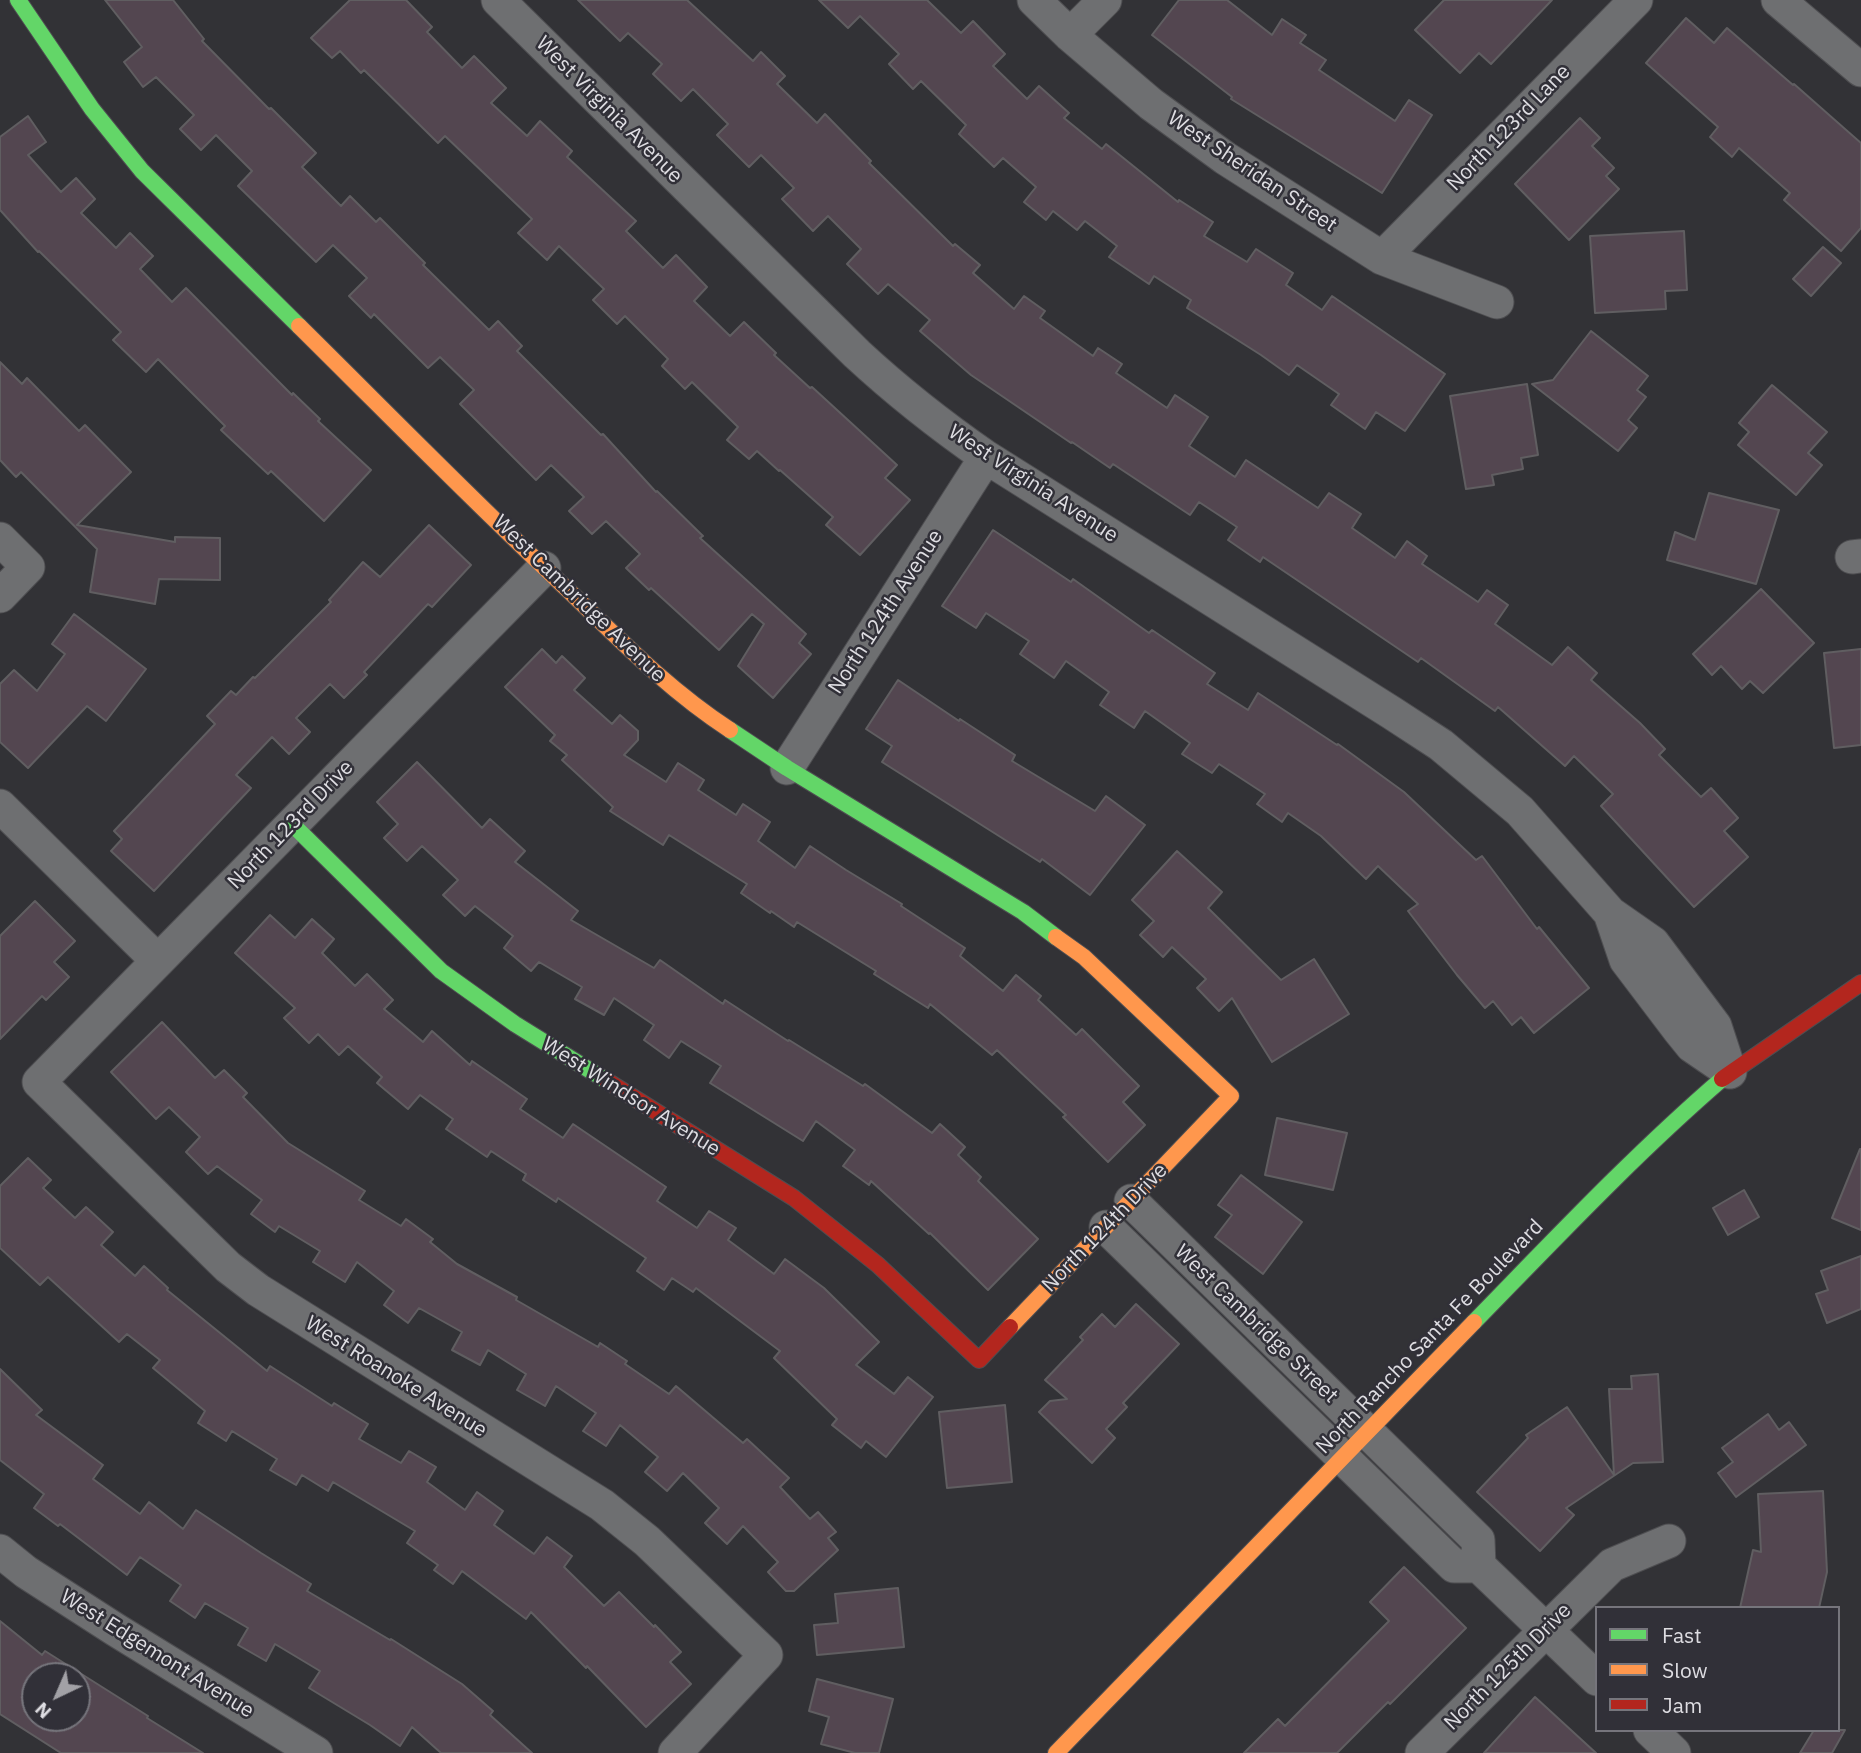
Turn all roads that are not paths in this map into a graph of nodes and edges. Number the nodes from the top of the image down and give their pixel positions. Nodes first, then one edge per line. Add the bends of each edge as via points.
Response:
1 (18, 0) edge
2 (498, 0) edge
3 (1034, 0) edge
4 (1105, 0) edge
5 (1636, 0) edge
6 (1778, 0) edge
7 (1070, 35) junction
8 (1861, 70) edge
9 (1382, 257) junction
10 (1497, 302) dead end
11 (986, 457) junction
12 (0, 539) edge
13 (544, 568) junction
14 (0, 596) edge
15 (787, 768) junction
16 (0, 806) edge
17 (292, 824) junction
18 (158, 961) junction
19 (1861, 983) edge
20 (1730, 1072) junction
21 (38, 1082) joint
22 (1231, 1096) joint
23 (1131, 1201) junction
24 (1106, 1227) junction
25 (979, 1360) joint
26 (1366, 1432) junction
27 (1342, 1457) junction
28 (1668, 1541) dead end
29 (0, 1551) edge
30 (1479, 1566) junction
31 (1545, 1629) junction
32 (1595, 1677) edge
33 (1652, 1732) edge
34 (316, 1753) edge
35 (675, 1753) edge
36 (1056, 1753) edge
37 (1422, 1753) edge
38 (1674, 1753) edge

1 - 13 street, West Cambridge Avenue via 86,101 142,170
2 - 11 street, West Virginia Avenue via 857,354 931,418
3 - 7 street, West Sheridan Street
4 - 7 street
5 - 9 street, North 123rd Lane
6 - 8 street
7 - 9 street, West Sheridan Street via 1151,104 1225,158
9 - 10 street, West Sheridan Street
11 - 15 street, North 124th Avenue
11 - 20 street, West Virginia Avenue via 1441,745 1520,811 1610,913 1626,960 1679,1030 1692,1046
12 - 14 street via 28,567
13 - 15 street, West Cambridge Avenue via 659,676 708,716
13 - 17 street, North 123rd Drive
15 - 22 street, West Cambridge Avenue via 1023,912 1084,957
16 - 18 street
17 - 18 street, North 123rd Drive
17 - 25 street, West Windsor Avenue via 441,971 525,1030 794,1198 878,1265
18 - 21 street, North 123rd Drive
19 - 20 street, North Rancho Santa Fe Boulevard
20 - 26 street, North Rancho Santa Fe Boulevard via 1633,1159
21 - 35 street, West Roanoke Avenue via 228,1267 602,1504 766,1655
22 - 23 street, North 124th Drive
23 - 24 street, North 124th Drive
23 - 26 street, West Cambridge Street
24 - 25 street, North 124th Drive
24 - 27 street, West Cambridge Street
26 - 27 street, North Rancho Santa Fe Boulevard
26 - 30 street, West Cambridge Street via 1478,1540
27 - 30 street, West Cambridge Street via 1454,1566
27 - 36 street, North Rancho Santa Fe Boulevard
28 - 31 street, North 125th Drive via 1612,1565
29 - 34 street, West Edgemont Avenue via 106,1624
30 - 31 street
31 - 32 street
31 - 37 street, North 125th Drive
33 - 38 street

